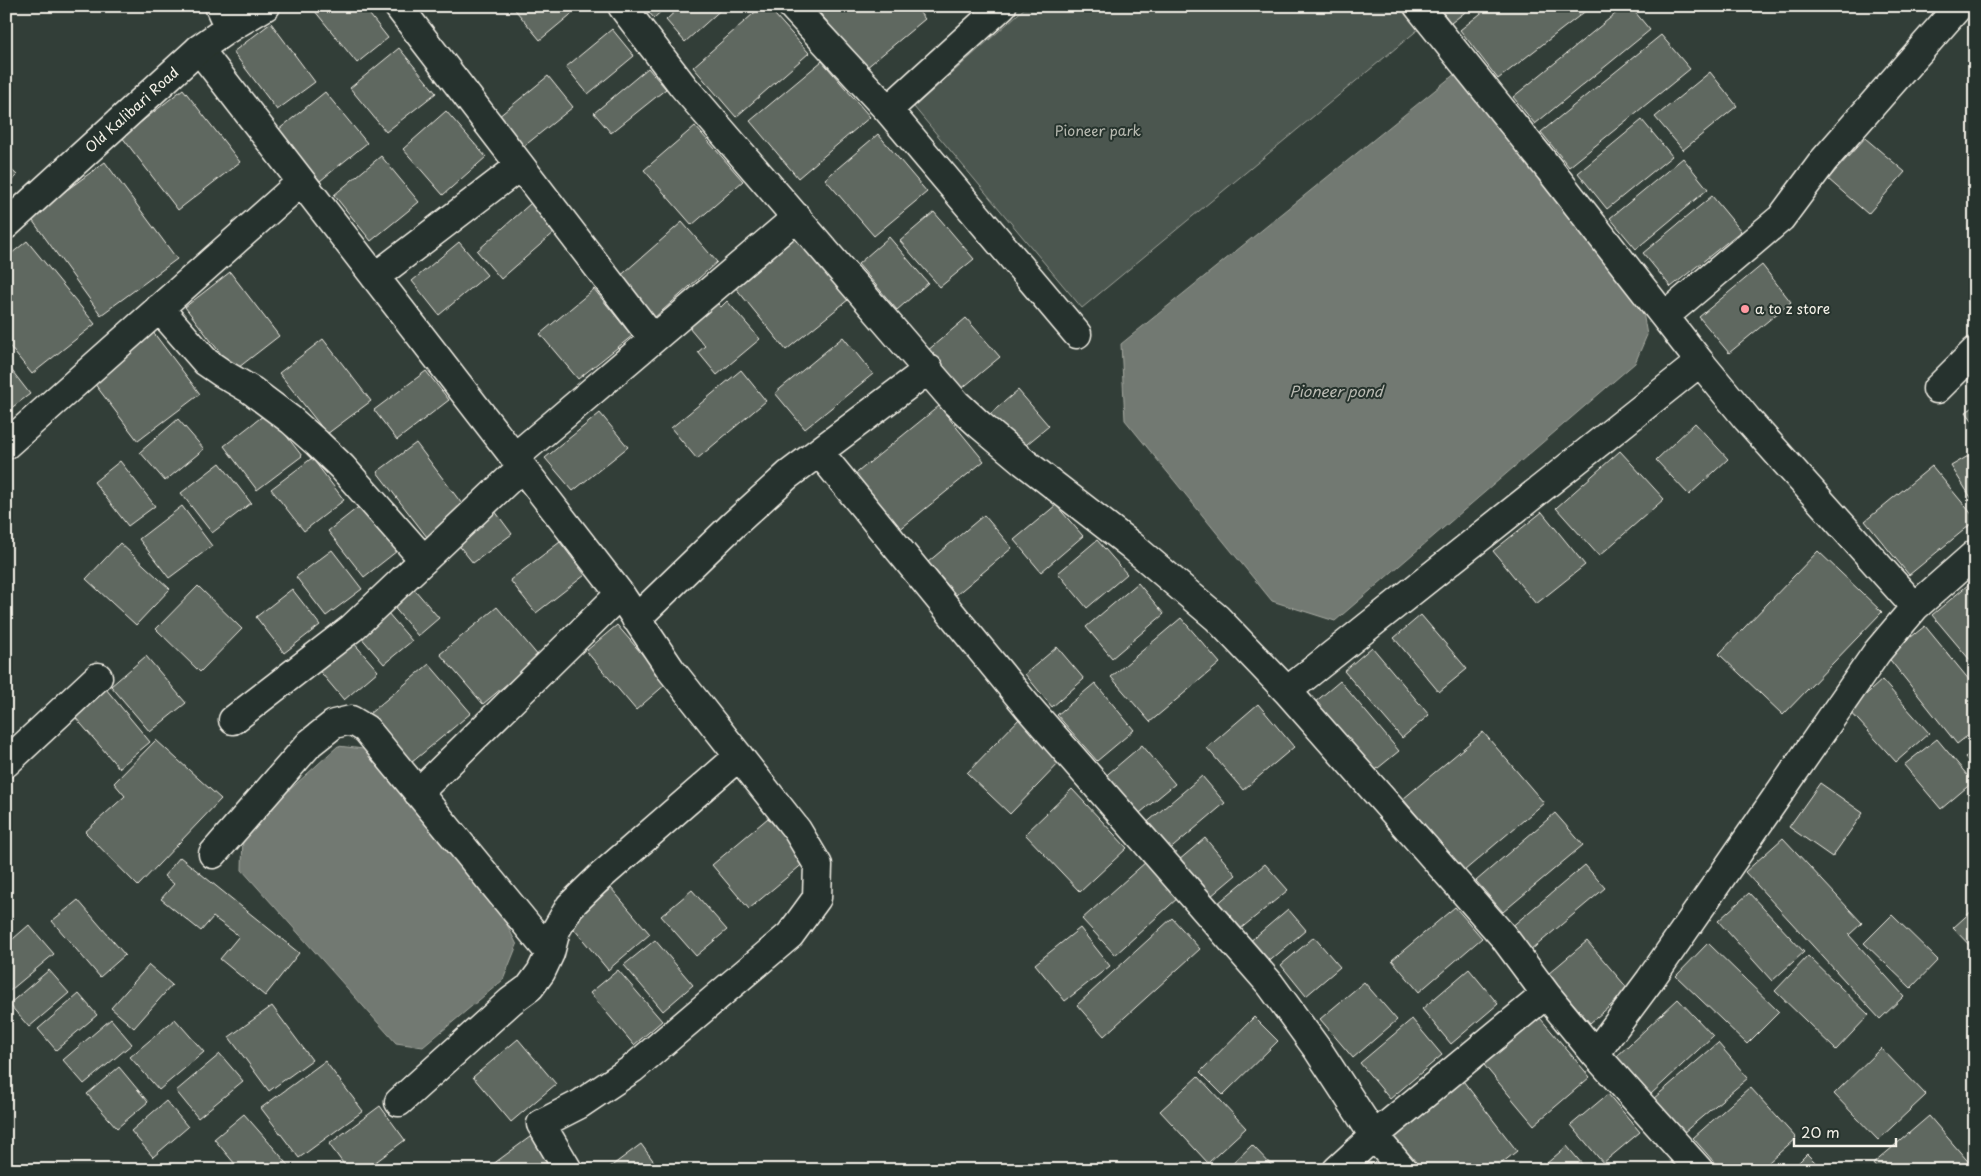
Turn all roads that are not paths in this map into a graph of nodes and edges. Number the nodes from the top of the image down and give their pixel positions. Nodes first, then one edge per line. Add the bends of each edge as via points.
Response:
1 (266, 6) edge
2 (398, 6) edge
3 (622, 6) edge
4 (792, 6) edge
5 (1002, 6) edge
6 (1418, 6) edge
7 (1959, 6) edge
8 (224, 17) edge
9 (198, 49) junction
10 (888, 110) junction
11 (520, 166) junction
12 (301, 182) junction
13 (797, 217) junction
14 (6, 225) edge
15 (375, 277) junction
16 (159, 308) junction
17 (1664, 316) junction
18 (1077, 334) dead end
19 (653, 339) junction
20 (1975, 351) edge
21 (1700, 362) junction
22 (929, 369) junction
23 (1937, 388) dead end
24 (6, 445) edge
25 (819, 452) junction
26 (518, 462) junction
27 (1975, 554) edge
28 (424, 560) junction
29 (620, 594) junction
30 (1916, 607) junction
31 (636, 619) junction
32 (98, 677) dead end
33 (1287, 690) junction
34 (232, 720) dead end
35 (739, 756) junction
36 (6, 764) edge
37 (418, 793) junction
38 (213, 854) dead end
39 (550, 953) junction
40 (1546, 994) junction
41 (1595, 1054) junction
42 (399, 1102) dead end
43 (1374, 1136) junction
44 (568, 1170) edge
45 (1337, 1170) edge
46 (1403, 1170) edge
47 (1699, 1170) edge

1 - 8 street, Old Kalibari Road
2 - 11 street
3 - 13 street via 683,86
4 - 10 street
5 - 10 street
6 - 17 street
7 - 17 street via 1824,160 1781,218
8 - 9 street, Old Kalibari Road
9 - 12 street
9 - 14 street, Old Kalibari Road
10 - 18 street
11 - 15 street
11 - 19 street
12 - 15 street
12 - 16 street
13 - 19 street
13 - 22 street
15 - 26 street
16 - 24 street
16 - 28 street via 206,362 252,390 317,443
17 - 21 street
19 - 26 street
20 - 23 street
21 - 30 street
21 - 33 street
22 - 25 street
22 - 33 street via 956,403 980,426 1131,545 1217,618
25 - 31 street via 758,502
25 - 43 street via 1027,706 1270,984
26 - 28 street
26 - 29 street
27 - 30 street
28 - 34 street via 352,628
29 - 31 street
29 - 37 street
30 - 41 street via 1876,652 1650,980
31 - 35 street via 671,670
32 - 36 street
33 - 40 street via 1503,936
35 - 39 street via 570,906 556,930
35 - 44 street via 797,830 818,865 817,898 790,935 632,1069 580,1104 541,1124
37 - 38 street via 366,729 351,720 334,724 310,743
37 - 39 street
39 - 42 street via 530,987
40 - 41 street
40 - 43 street
41 - 47 street
43 - 45 street
43 - 46 street

